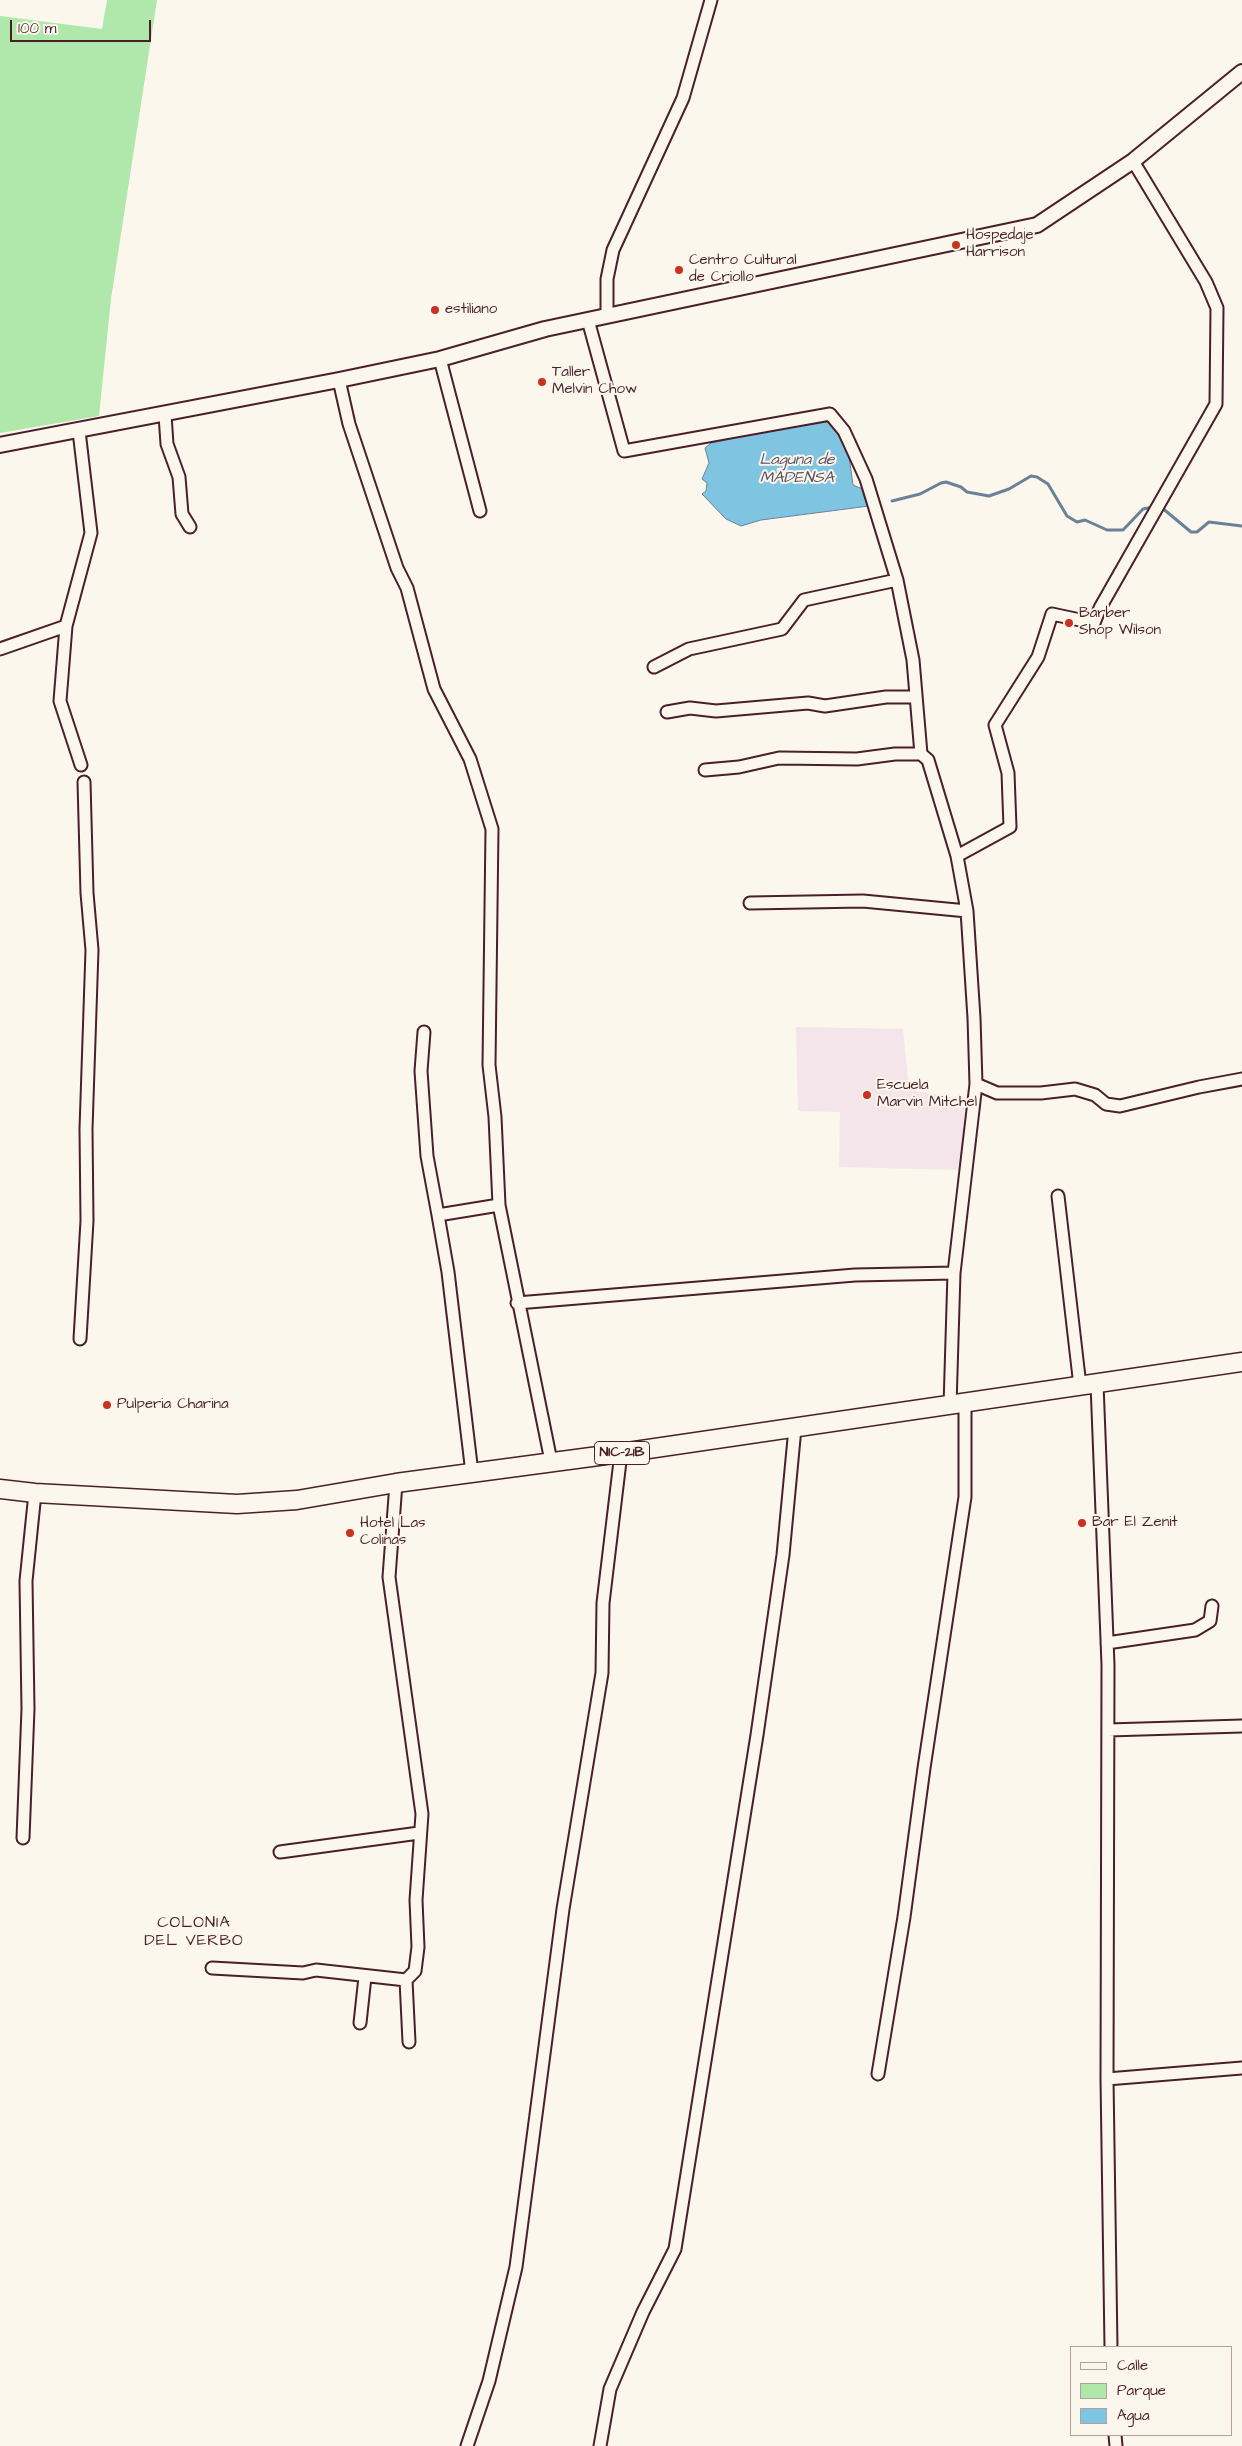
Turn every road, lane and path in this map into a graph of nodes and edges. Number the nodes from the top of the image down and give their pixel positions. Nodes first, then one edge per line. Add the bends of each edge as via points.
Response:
1 (710, 0) edge
2 (1242, 72) edge
3 (1133, 161) junction
4 (607, 316) junction
5 (588, 320) junction
6 (440, 358) junction
7 (339, 380) junction
8 (165, 415) junction
9 (80, 431) junction
10 (0, 445) edge
11 (480, 512) dead end
12 (190, 527) dead end
13 (898, 580) junction
14 (66, 626) junction
15 (0, 648) edge
16 (654, 667) dead end
17 (916, 697) junction
18 (667, 712) dead end
19 (921, 754) junction
20 (81, 765) dead end
21 (705, 770) dead end
22 (84, 782) dead end
23 (957, 856) junction
24 (750, 902) dead end
25 (967, 911) junction
26 (424, 1032) dead end
27 (1242, 1079) edge
28 (976, 1084) junction
29 (1058, 1196) dead end
30 (500, 1205) junction
31 (438, 1215) junction
32 (954, 1274) junction
33 (518, 1303) junction
34 (80, 1339) dead end
35 (1242, 1362) edge
36 (1089, 1385) junction
37 (958, 1405) junction
38 (795, 1428) junction
39 (622, 1453) junction
40 (550, 1461) junction
41 (472, 1473) junction
42 (396, 1483) junction
43 (0, 1489) edge
44 (35, 1493) junction
45 (1212, 1606) dead end
46 (1108, 1642) junction
47 (1242, 1726) edge
48 (1108, 1730) junction
49 (419, 1833) junction
50 (24, 1838) dead end
51 (280, 1852) dead end
52 (212, 1968) dead end
53 (365, 1977) junction
54 (406, 1980) junction
55 (360, 2023) dead end
56 (409, 2042) dead end
57 (1242, 2068) edge
58 (878, 2074) dead end
59 (1107, 2079) junction
60 (1111, 2346) edge
61 (467, 2446) edge
62 (600, 2446) edge

1 - 4 street via 683,98 613,250 606,279
2 - 3 street
3 - 4 street via 1037,225
3 - 23 street via 1206,282 1217,308 1216,404 1094,623 1052,614 1038,657 995,725 1008,773 1010,827
4 - 5 street
5 - 6 street
5 - 13 street via 624,452 830,414 844,431 866,479
6 - 7 street
6 - 11 street
7 - 8 street
7 - 30 street via 349,424 397,568 407,588 434,689 470,759 492,829 489,1065
8 - 9 street
8 - 12 street via 167,444 179,477 182,514
9 - 10 street
9 - 14 street via 90,533
13 - 16 street via 804,600 782,629 689,649
13 - 17 street via 914,660
14 - 15 street
14 - 20 street via 60,701
17 - 18 street via 886,697 825,706 808,704 716,711 690,708
17 - 19 street
19 - 21 street via 857,759 779,758
19 - 23 street via 928,760
22 - 34 street via 92,950 86,1129 87,1221
23 - 25 street
24 - 25 street via 863,901
25 - 28 street
26 - 31 street via 421,1071 427,1156
27 - 28 street via 1120,1106 1106,1104 1096,1095 1075,1089 1041,1093 997,1092
28 - 32 street
29 - 36 street
30 - 31 street
30 - 33 street
31 - 41 street
32 - 33 street via 855,1274
32 - 37 street
33 - 40 street
35 - 36 highway, NIC-21B
36 - 37 highway, NIC-21B
36 - 46 street
37 - 38 highway, NIC-21B
37 - 58 street via 966,1497
38 - 39 highway, NIC-21B
38 - 62 street via 783,1555 757,1735 675,2248 610,2390
39 - 40 highway, NIC-21B
39 - 61 street via 603,1603 602,1673 562,1909 516,2267 490,2378
40 - 41 highway, NIC-21B
41 - 42 highway, NIC-21B
42 - 44 highway, NIC-21B via 298,1500 237,1504
42 - 49 street via 389,1577 422,1814
43 - 44 highway, NIC-21B
44 - 50 street via 26,1581 28,1709
45 - 46 street via 1210,1621 1195,1630
46 - 48 street
47 - 48 street
48 - 59 street
49 - 51 street
49 - 54 street via 418,1947 415,1971
52 - 53 street via 303,1973 316,1970
53 - 54 street
53 - 55 street
54 - 56 street
57 - 59 street
59 - 60 street

